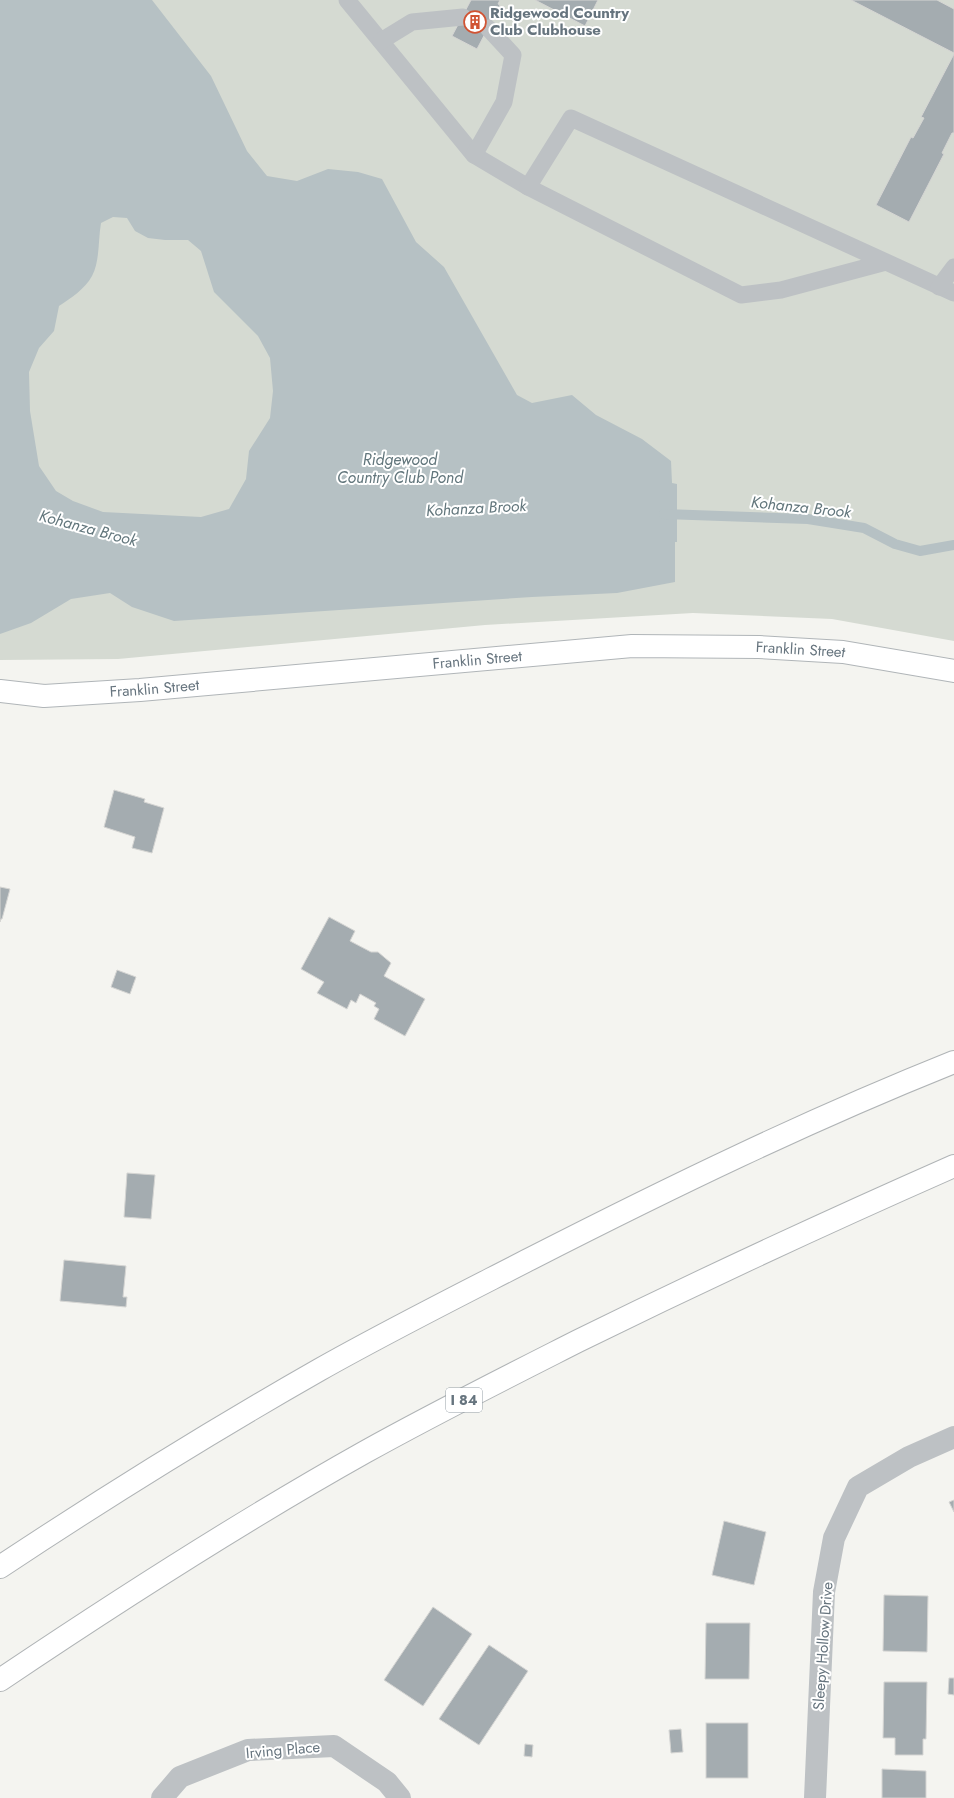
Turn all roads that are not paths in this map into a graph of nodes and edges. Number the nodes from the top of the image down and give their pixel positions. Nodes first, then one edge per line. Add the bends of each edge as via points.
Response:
1 (347, 0) edge
2 (463, 17) dead end
3 (488, 28) dead end
4 (381, 41) junction
5 (474, 155) junction
6 (528, 187) junction
7 (886, 262) junction
8 (954, 267) edge
9 (947, 290) edge
10 (954, 671) edge
11 (0, 691) edge
12 (954, 1062) edge
13 (954, 1166) edge
14 (954, 1437) edge
15 (0, 1567) edge
16 (0, 1680) edge
17 (162, 1798) edge
18 (400, 1798) edge
19 (815, 1798) edge

1 - 4 lane
2 - 4 lane via 412,22
3 - 5 lane via 513,55 504,102
4 - 5 lane
5 - 6 lane
6 - 7 lane via 740,295 781,290
6 - 7 lane via 571,118
7 - 9 lane
8 - 9 lane
10 - 11 main road, Franklin Street via 843,652 759,647 632,646 140,690 44,696
12 - 15 main road via 778,1137 621,1212 465,1292 300,1381 167,1460
13 - 16 main road, I 84 via 817,1226 660,1301 512,1374 366,1451 216,1540
14 - 19 street, Sleepy Hollow Drive via 909,1457 858,1487 834,1538 824,1592
17 - 18 street, Irving Place via 180,1777 248,1750 334,1746 387,1782

